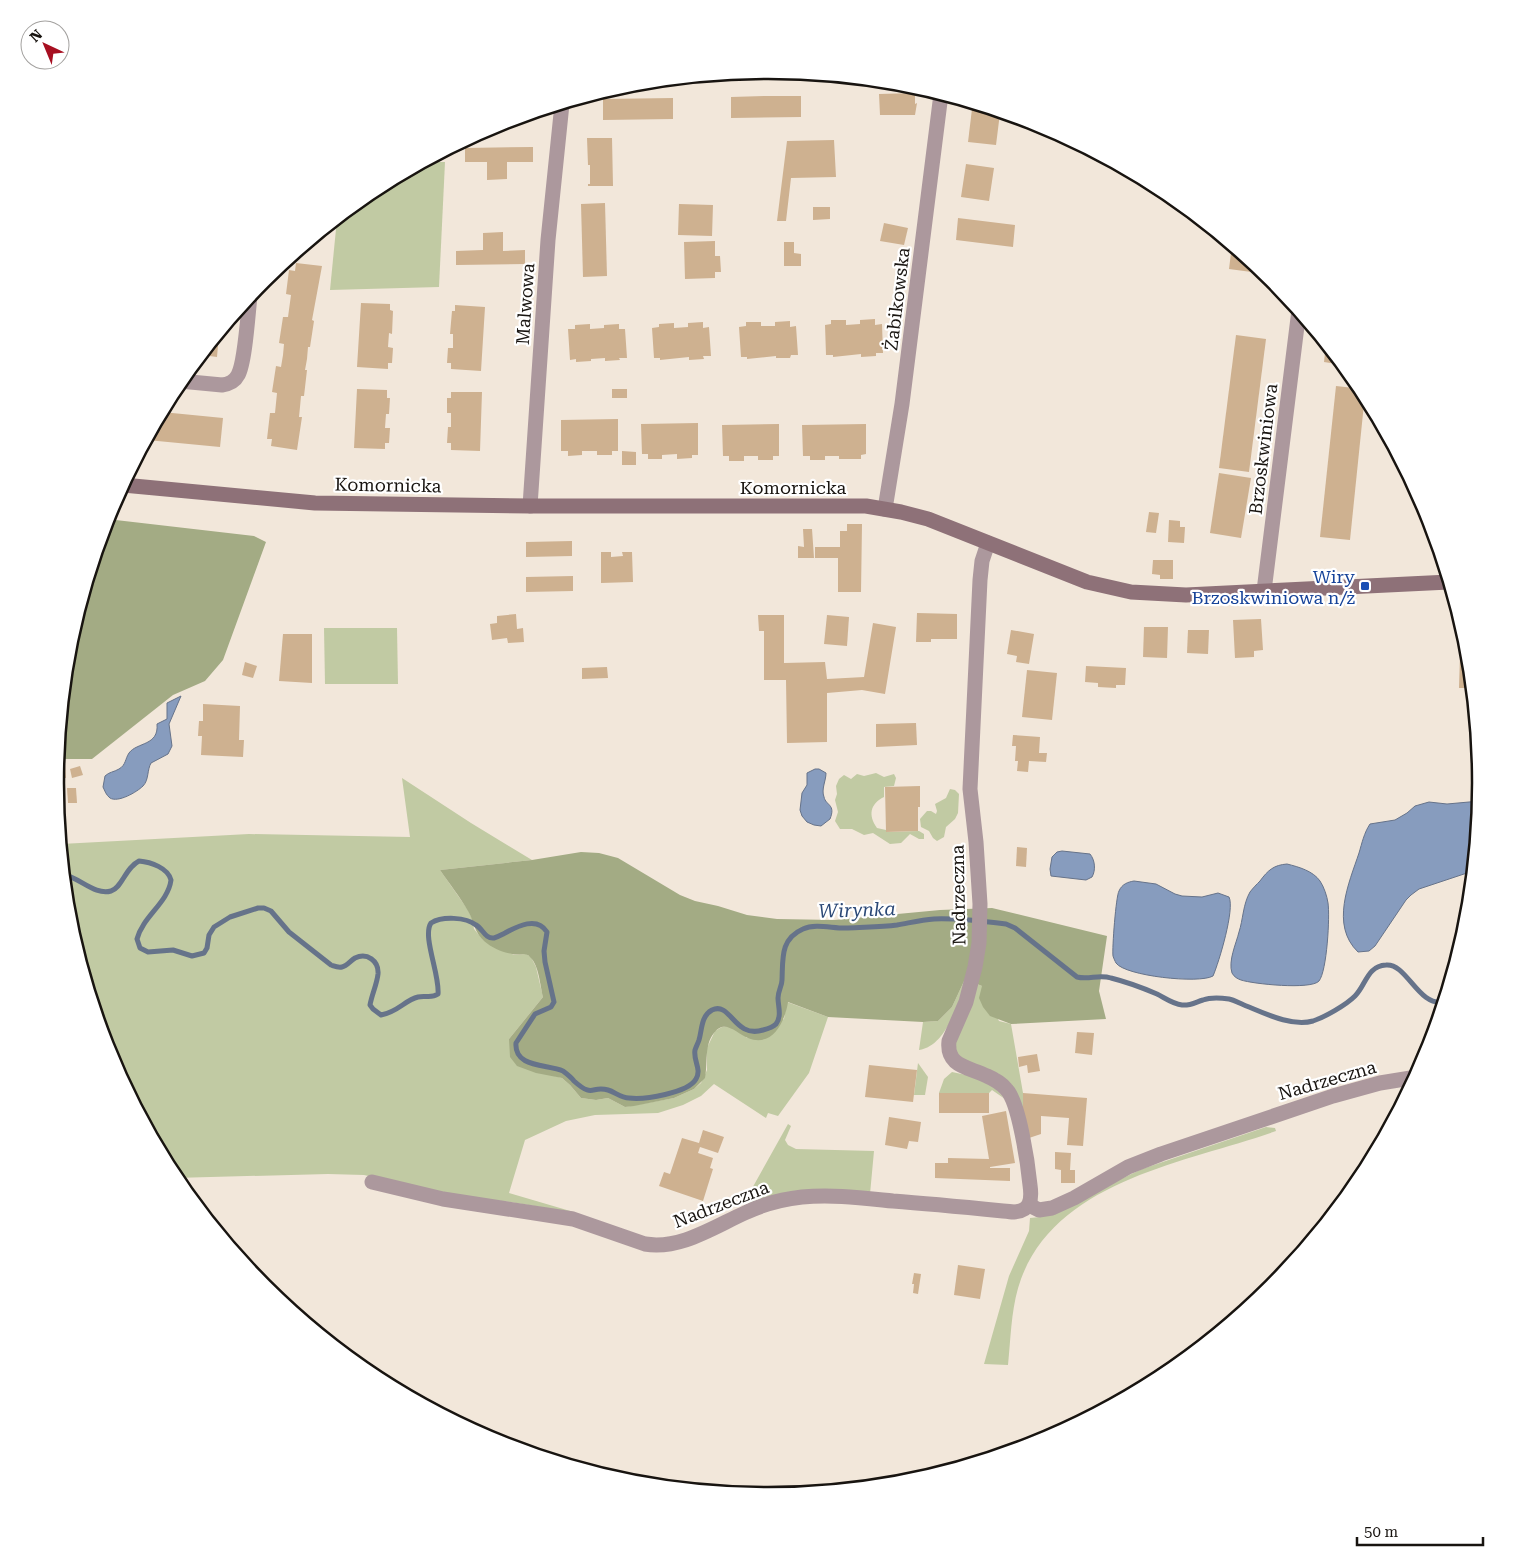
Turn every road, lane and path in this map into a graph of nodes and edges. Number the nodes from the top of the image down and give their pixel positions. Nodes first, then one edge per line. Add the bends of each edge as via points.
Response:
1 (940, 100) edge
2 (561, 110) edge
3 (248, 309) edge
4 (1298, 319) edge
5 (190, 382) edge
6 (130, 486) edge
7 (530, 506) junction
8 (885, 509) junction
9 (988, 543) junction
10 (1443, 582) edge
11 (1264, 591) junction
12 (1409, 1078) edge
13 (372, 1182) dead end
14 (1029, 1205) junction

1 - 8 street, Żabikowska via 904,395
2 - 7 street, Malwowa via 546,258
3 - 5 street via 237,377 222,385
4 - 11 street, Brzoskwiniowa
6 - 7 street, Komornicka via 315,503
7 - 8 street, Komornicka via 838,506
8 - 9 street, Komornicka via 928,520
9 - 11 street, Komornicka via 1081,580 1120,590 1173,595
9 - 14 street, Nadrzeczna via 980,580 970,789 980,922 978,955 966,1002 948,1049 958,1064 994,1079 1013,1098 1028,1170
10 - 11 street, Komornicka
12 - 14 street, Nadrzeczna via 1333,1096 1161,1154 1128,1167 1052,1208 1039,1210
13 - 14 street, Nadrzeczna via 443,1199 573,1219 653,1246 687,1239 750,1210 802,1197 866,1198 1014,1212

